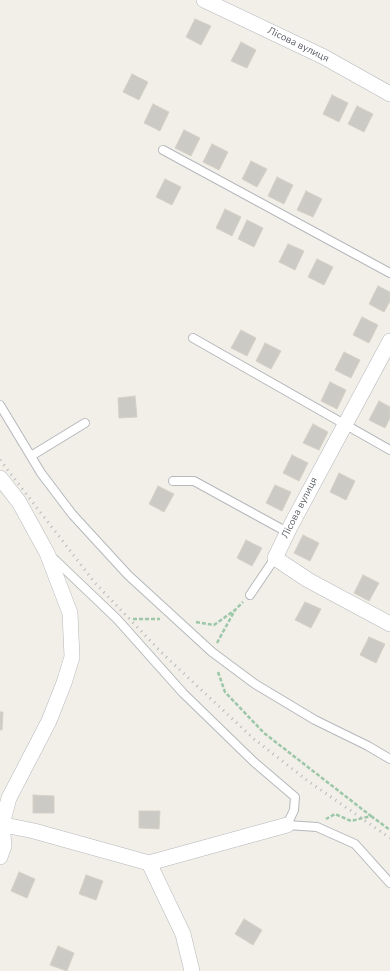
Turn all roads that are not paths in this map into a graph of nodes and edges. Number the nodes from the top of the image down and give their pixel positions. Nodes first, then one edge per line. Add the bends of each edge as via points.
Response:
1 (204, 0) edge
2 (390, 94) edge
3 (163, 150) dead end
4 (390, 273) edge
5 (193, 338) dead end
6 (390, 342) edge
7 (0, 404) edge
8 (85, 423) dead end
9 (344, 424) junction
10 (390, 450) edge
11 (31, 456) junction
12 (0, 478) edge
13 (173, 481) dead end
14 (287, 532) junction
15 (47, 553) junction
16 (275, 558) junction
17 (250, 595) dead end
18 (390, 624) edge
19 (390, 759) edge
20 (1, 824) edge
21 (287, 825) junction
22 (0, 857) edge
23 (149, 863) junction
24 (390, 883) edge
25 (192, 971) edge

1 - 2 street, Лісова вулиця via 324,57
3 - 4 lane
5 - 9 lane
6 - 9 street, Лісова вулиця
7 - 11 lane
8 - 11 lane
9 - 10 lane
9 - 14 street, Лісова вулиця
11 - 19 lane via 72,514 128,575 212,652 255,684 315,720
12 - 15 street via 19,502
13 - 14 lane via 194,481
14 - 16 street, Лісова вулиця
15 - 20 street via 70,613 72,657 49,721 9,798
15 - 21 lane via 117,619 183,693 254,762 295,797 294,810
16 - 17 lane
16 - 18 street via 308,580
20 - 22 street via 4,846
20 - 23 street
21 - 23 street
21 - 24 lane via 317,827 355,844
23 - 25 street via 183,934

